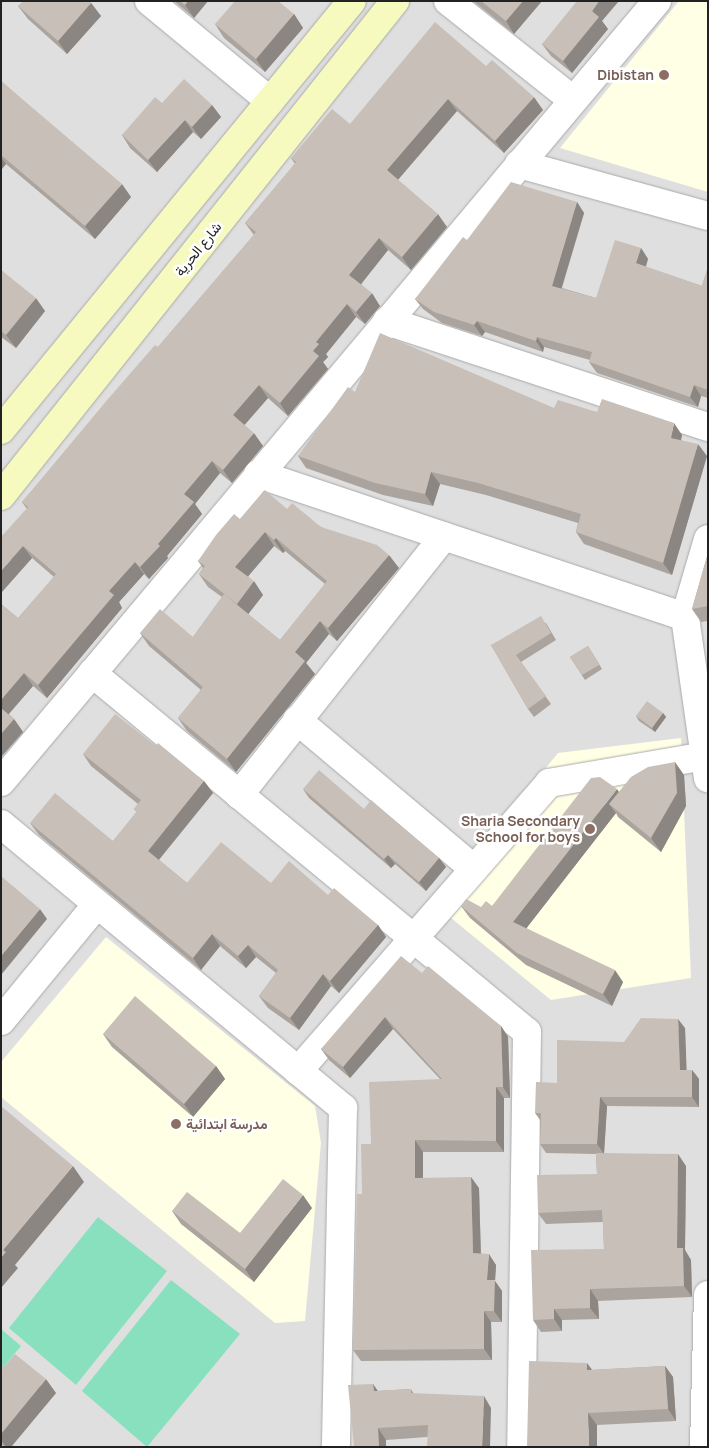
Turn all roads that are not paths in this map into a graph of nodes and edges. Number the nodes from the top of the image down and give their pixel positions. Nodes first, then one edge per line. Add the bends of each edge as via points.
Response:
1 (149, 1) edge
2 (352, 1) edge
3 (395, 1) edge
4 (448, 1) edge
5 (657, 1) edge
6 (334, 24) junction
7 (360, 45) junction
8 (573, 100) junction
9 (270, 101) junction
10 (519, 164) junction
11 (708, 216) edge
12 (387, 321) junction
13 (708, 427) edge
14 (1, 430) edge
15 (258, 474) junction
16 (1, 496) edge
17 (444, 536) junction
18 (708, 540) edge
19 (685, 617) junction
20 (92, 674) junction
21 (298, 720) junction
22 (706, 767) edge
23 (1, 782) edge
24 (238, 795) junction
25 (1, 824) edge
26 (474, 869) junction
27 (97, 904) junction
28 (413, 939) junction
29 (1, 1021) edge
30 (298, 1071) junction
31 (708, 1295) edge
32 (708, 1315) edge
33 (336, 1447) edge
34 (521, 1447) edge
35 (704, 1447) edge

1 - 9 street
2 - 6 main road
3 - 7 main road, شارع الحرية
4 - 8 street
5 - 8 street
6 - 7 main road
6 - 9 main road
7 - 16 main road, شارع الحرية
8 - 10 street
9 - 14 main road
10 - 11 street
10 - 12 street
12 - 13 street
12 - 15 street
15 - 17 street
15 - 20 street
17 - 19 street
17 - 21 street
18 - 19 street
19 - 22 street
20 - 23 street
20 - 24 street
21 - 24 street
21 - 26 street
22 - 26 street via 549,783
24 - 28 street
25 - 27 street
26 - 28 street
27 - 29 street
27 - 30 street
28 - 30 street
28 - 34 street via 527,1032
30 - 33 street via 343,1108
31 - 32 street
32 - 35 street

